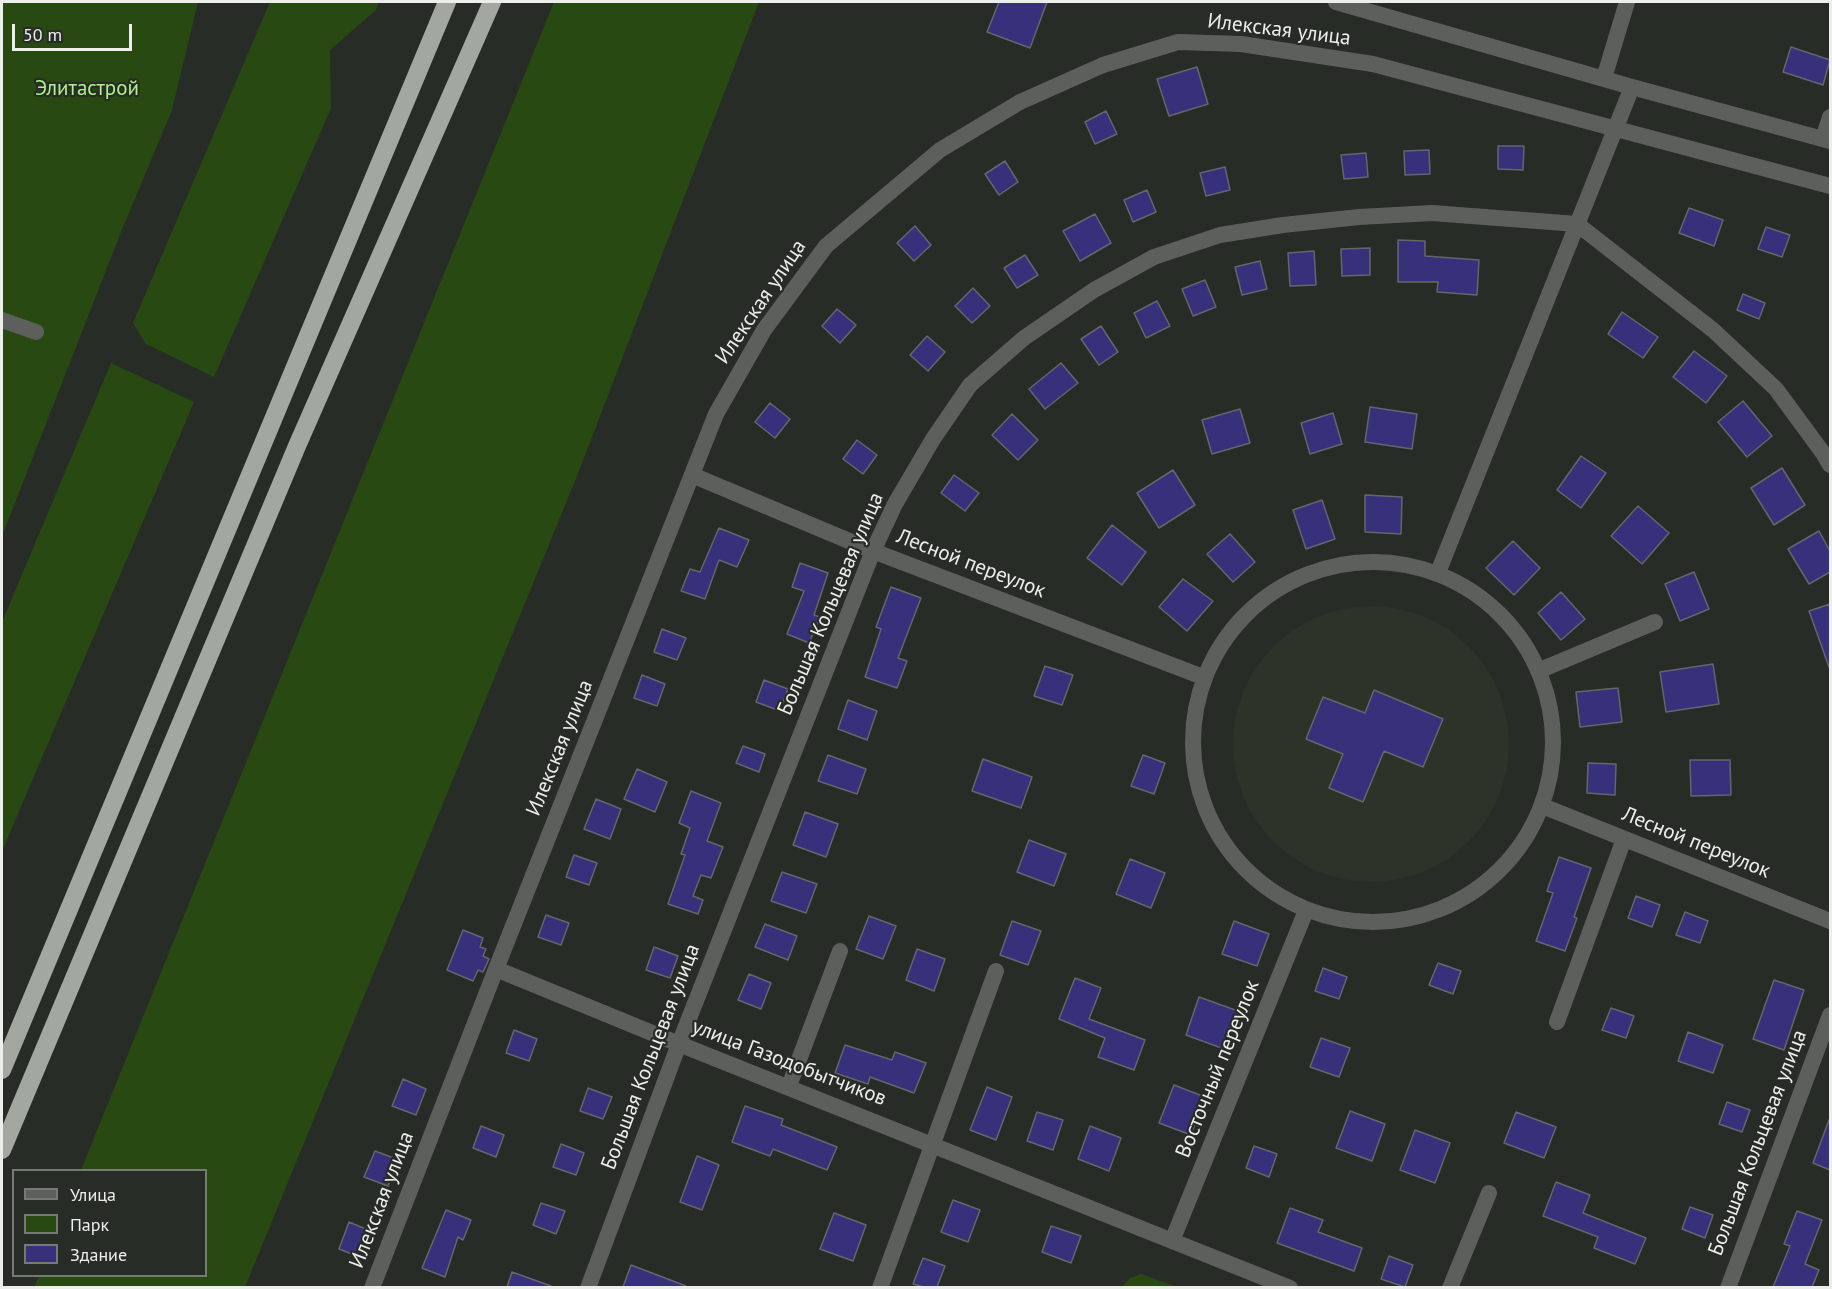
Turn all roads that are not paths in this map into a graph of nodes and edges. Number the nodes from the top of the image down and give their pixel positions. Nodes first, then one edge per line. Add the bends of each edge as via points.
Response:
1 (447, 2) edge
2 (492, 2) edge
3 (1336, 2) edge
4 (1628, 2) edge
5 (1380, 8) edge
6 (1604, 78) junction
7 (1632, 87) junction
8 (1830, 117) edge
9 (1614, 128) junction
10 (1827, 140) edge
11 (1830, 186) edge
12 (1577, 224) junction
13 (2, 320) edge
14 (36, 332) dead end
15 (1830, 465) edge
16 (692, 475) junction
17 (873, 550) junction
18 (1439, 570) junction
19 (1655, 622) dead end
20 (1538, 671) junction
21 (1203, 677) junction
22 (1545, 807) junction
23 (1624, 839) junction
24 (1305, 913) junction
25 (1830, 921) edge
26 (840, 951) dead end
27 (496, 969) junction
28 (996, 971) dead end
29 (1830, 1015) edge
30 (1557, 1022) dead end
31 (679, 1044) junction
32 (2, 1070) edge
33 (789, 1086) junction
34 (933, 1144) junction
35 (2, 1150) edge
36 (1490, 1193) dead end
37 (1172, 1241) junction
38 (1258, 1282) edge
39 (372, 1287) edge
40 (588, 1287) edge
41 (880, 1287) edge
42 (1290, 1287) edge
43 (1450, 1287) edge
44 (1728, 1287) edge

1 - 32 highway
2 - 35 highway via 302,435
3 - 5 street
4 - 6 street
5 - 6 street
6 - 7 street
7 - 9 street
7 - 10 street
8 - 10 street
9 - 11 street, Илекская улица
9 - 12 street
9 - 16 street, Илекская улица via 1373,64 1240,44 1178,42 1103,66 1020,102 940,150 826,246 764,330 716,414
12 - 15 street via 1713,330 1776,389
12 - 17 street, Большая Кольцевая улица via 1432,213 1359,217 1220,235 1154,257 1094,290 1024,338 970,386 933,439
12 - 18 street
13 - 14 street
16 - 17 street, Лесной переулок
16 - 27 street, Илекская улица
17 - 21 street, Лесной переулок
17 - 31 street, Большая Кольцевая улица
18 - 20 street via 1467,586 1498,612 1530,653
18 - 21 street via 1377,561 1319,569 1271,592 1233,627
19 - 20 street
20 - 22 street via 1552,718 1553,764
21 - 24 street via 1196,709 1193,767 1206,813 1237,860 1263,886
22 - 23 street, Лесной переулок
22 - 24 street via 1500,873 1437,910 1378,921
23 - 25 street, Лесной переулок
23 - 30 street
24 - 37 street, Восточный переулок
26 - 33 street
27 - 31 street, улица Газодобытчиков
27 - 39 street, Илекская улица
28 - 34 street
29 - 44 street, Большая Кольцевая улица
31 - 33 street, улица Газодобытчиков
31 - 40 street, Большая Кольцевая улица
33 - 34 street, улица Газодобытчиков
34 - 37 street, улица Газодобытчиков
34 - 41 street
36 - 43 street
37 - 38 street, улица Газодобытчиков
38 - 42 street, улица Газодобытчиков

